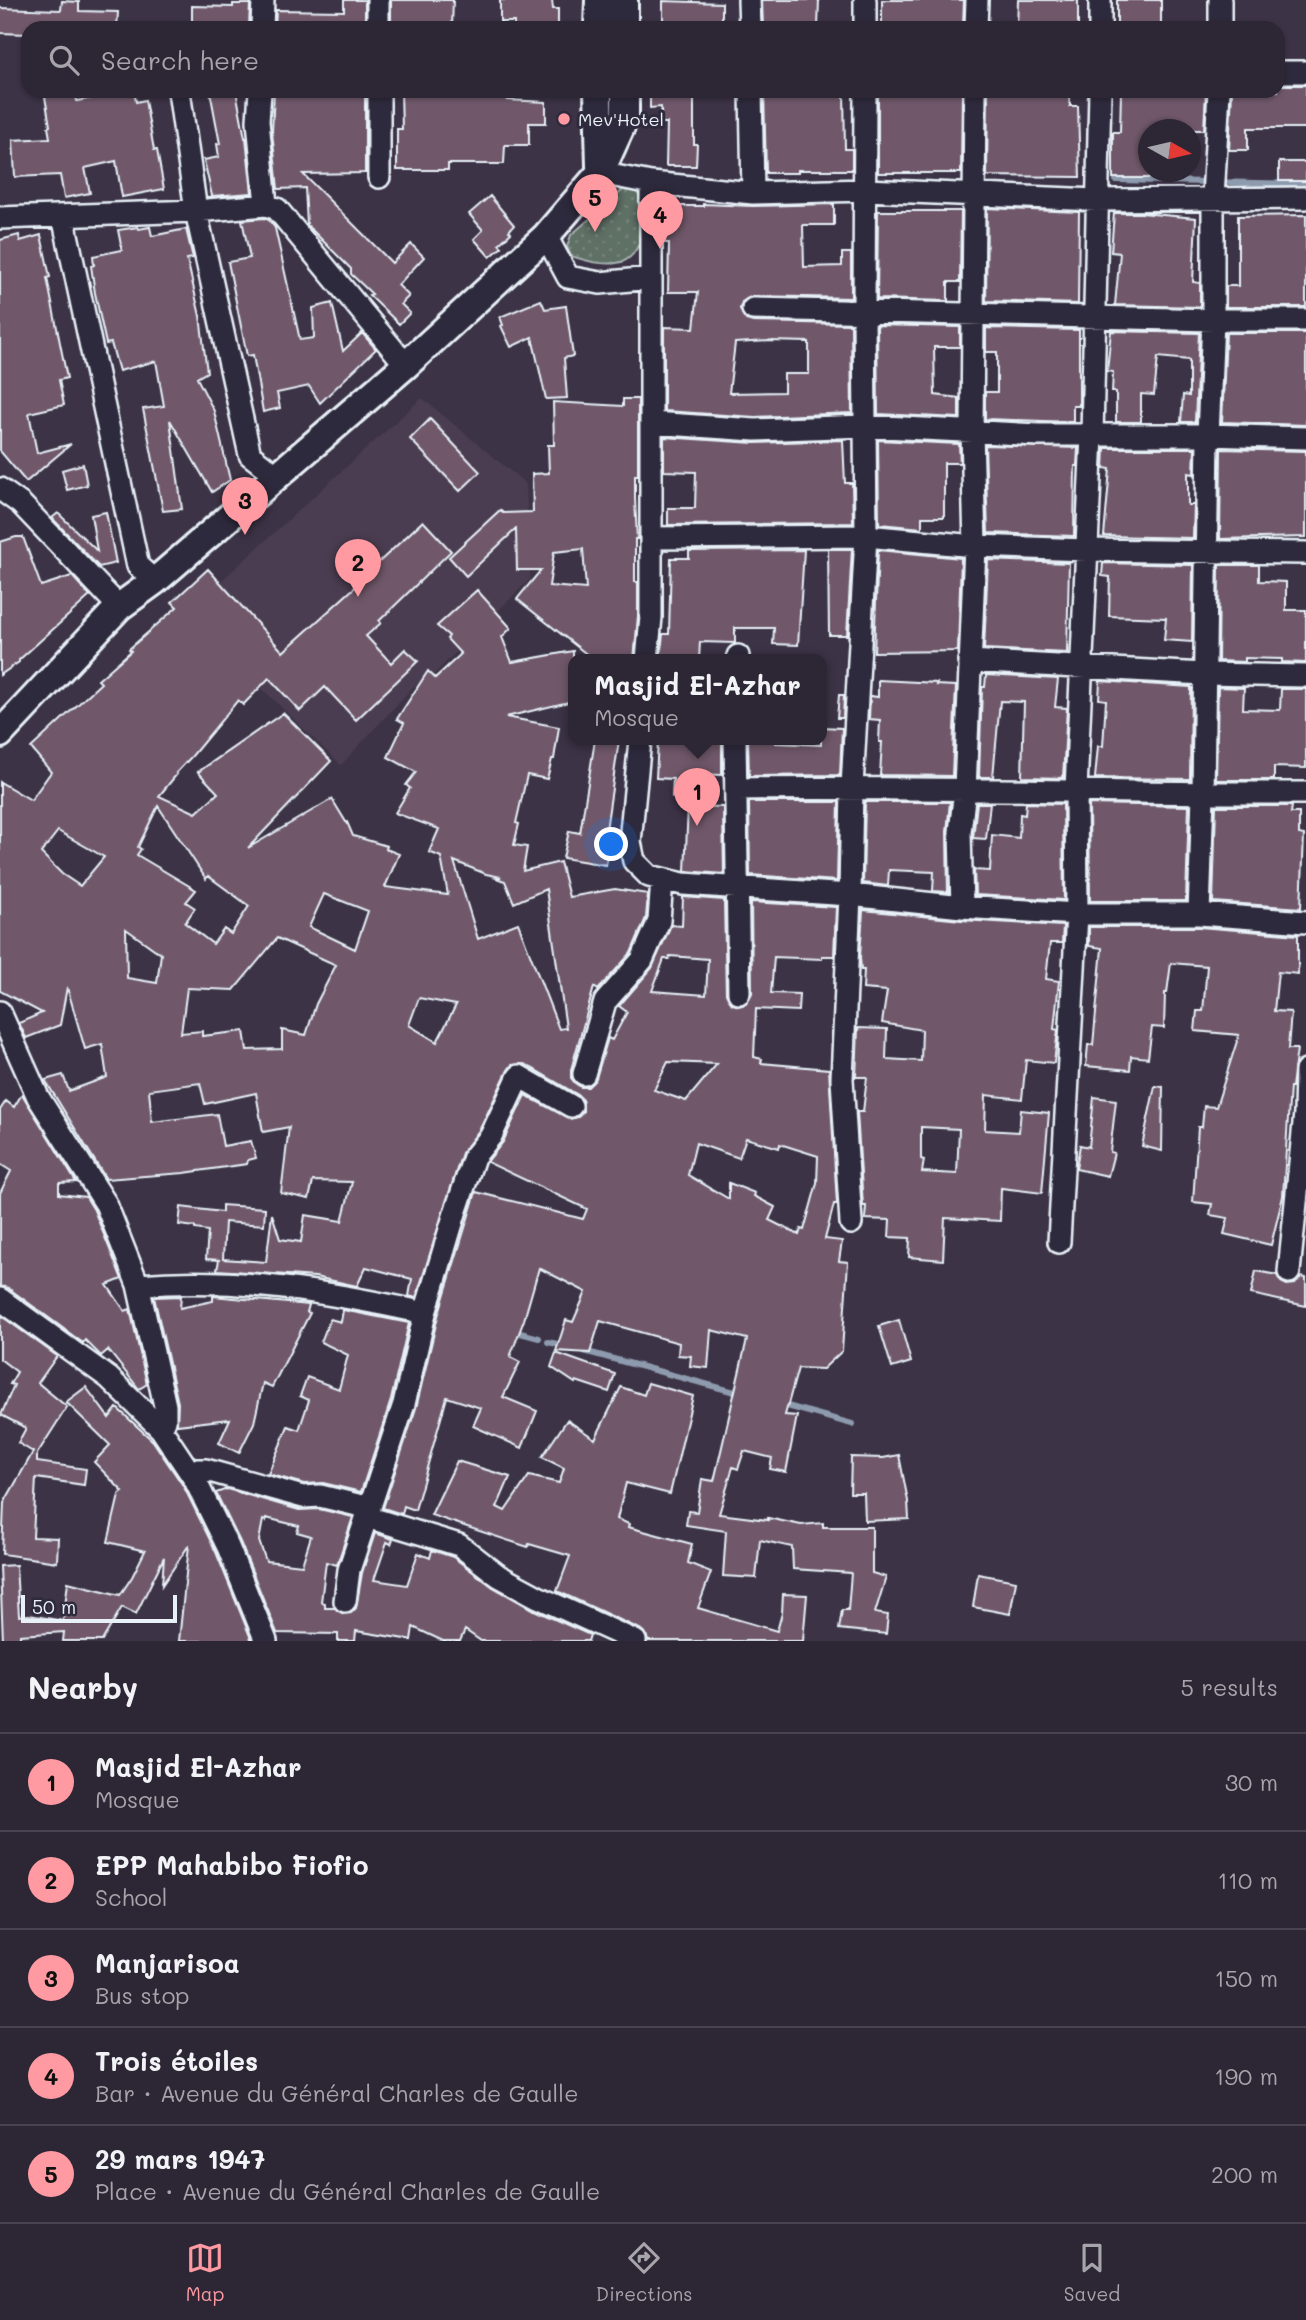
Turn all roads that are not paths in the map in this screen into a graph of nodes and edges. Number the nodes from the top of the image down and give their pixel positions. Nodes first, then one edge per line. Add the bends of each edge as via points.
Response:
1 (263, 0) edge
2 (378, 0) edge
3 (599, 0) edge
4 (624, 0) edge
5 (750, 0) edge
6 (865, 0) edge
7 (977, 0) edge
8 (1100, 0) edge
9 (1220, 0) edge
10 (262, 21) edge
11 (378, 21) edge
12 (598, 21) edge
13 (624, 21) edge
14 (750, 21) edge
15 (865, 21) edge
16 (976, 21) edge
17 (1100, 21) edge
18 (1220, 21) edge
19 (1285, 72) edge
20 (1306, 72) edge
21 (180, 98) edge
22 (260, 98) edge
23 (379, 98) edge
24 (598, 98) edge
25 (625, 98) edge
26 (751, 98) edge
27 (866, 98) edge
28 (975, 98) edge
29 (1100, 98) edge
30 (1219, 98) edge
31 (600, 173) junction
32 (379, 177) dead end
33 (651, 183) junction
34 (866, 190) junction
35 (753, 193) junction
36 (974, 194) junction
37 (1213, 198) junction
38 (1306, 198) edge
39 (1096, 200) junction
40 (266, 205) junction
41 (196, 211) junction
42 (63, 216) junction
43 (0, 218) edge
44 (545, 236) junction
45 (650, 278) junction
46 (753, 309) dead end
47 (864, 313) junction
48 (973, 314) junction
49 (1095, 317) junction
50 (1213, 320) junction
51 (1306, 320) edge
52 (406, 365) junction
53 (652, 423) junction
54 (864, 426) junction
55 (972, 432) junction
56 (1092, 435) junction
57 (1208, 435) junction
58 (1306, 438) edge
59 (276, 475) junction
60 (0, 489) edge
61 (866, 536) junction
62 (652, 538) junction
63 (975, 546) junction
64 (1086, 550) junction
65 (1207, 551) junction
66 (1306, 553) edge
67 (155, 581) junction
68 (119, 607) junction
69 (648, 654) edge
70 (969, 661) junction
71 (1081, 668) junction
72 (1204, 674) junction
73 (1306, 676) edge
74 (0, 734) edge
75 (640, 745) edge
76 (735, 745) edge
77 (852, 787) junction
78 (736, 789) junction
79 (965, 790) junction
80 (1076, 790) junction
81 (1306, 793) edge
82 (1203, 794) junction
83 (662, 880) junction
84 (737, 887) junction
85 (850, 895) junction
86 (962, 907) junction
87 (1077, 914) junction
88 (1199, 914) junction
89 (1306, 922) edge
90 (739, 993) dead end
91 (0, 1012) edge
92 (1306, 1071) edge
93 (584, 1074) dead end
94 (571, 1106) dead end
95 (851, 1223) dead end
96 (1059, 1242) dead end
97 (1289, 1272) dead end
98 (138, 1285) junction
99 (0, 1299) edge
100 (425, 1313) junction
101 (160, 1429) junction
102 (190, 1470) junction
103 (368, 1513) junction
104 (345, 1601) dead end
105 (266, 1641) edge
106 (635, 1641) edge

1 - 10 street
2 - 11 street
3 - 12 main road
4 - 13 main road
5 - 14 street
6 - 15 street
7 - 16 street
8 - 17 street
9 - 18 street
19 - 20 street
21 - 41 street
22 - 40 street
23 - 32 street
24 - 31 main road
25 - 31 main road via 625,118
26 - 35 street
27 - 34 street
28 - 36 street
29 - 39 street
30 - 37 street
31 - 33 street
31 - 44 main road
33 - 35 street
33 - 45 street
34 - 35 street
34 - 36 street
34 - 47 street
36 - 39 street
36 - 48 street
37 - 38 street
37 - 39 street
37 - 50 street
39 - 49 street
40 - 41 street
40 - 52 street via 277,209
41 - 42 street
41 - 59 street via 250,455
42 - 43 street
42 - 67 street via 138,566
44 - 45 street via 568,277 600,283
44 - 52 main road
45 - 53 street
46 - 47 street
47 - 48 street
47 - 54 street
48 - 49 street
48 - 55 street
49 - 50 street
49 - 56 street
50 - 51 street
50 - 57 street
52 - 59 main road
53 - 54 street via 755,429
53 - 62 street
54 - 55 street
54 - 61 street
55 - 56 street
55 - 63 street
56 - 57 street
56 - 64 street
57 - 58 street
57 - 65 street
59 - 67 main road
60 - 68 street via 21,504
61 - 62 street
61 - 63 street
61 - 77 street
62 - 69 street
63 - 64 street
63 - 70 street
64 - 65 street
64 - 71 street
65 - 66 street
65 - 72 street
67 - 68 main road
68 - 74 main road
70 - 71 street
70 - 79 street
71 - 72 street
71 - 80 street
72 - 73 street
72 - 82 street
75 - 83 street via 630,842 634,861 649,876
76 - 78 street
77 - 78 street
77 - 79 street
77 - 85 street
78 - 84 street
79 - 80 street
79 - 86 street via 960,832
80 - 82 street
80 - 87 street
81 - 82 street
82 - 88 street
83 - 84 street
83 - 93 street via 659,921 642,960 606,1002
84 - 85 street
84 - 90 street
85 - 86 street
85 - 95 street via 842,1079
86 - 87 street
87 - 88 street
87 - 96 street
88 - 89 street
91 - 98 street via 38,1097 106,1204
92 - 97 street
94 - 100 street via 519,1076 491,1136 474,1157
98 - 100 street via 172,1282 304,1289
98 - 101 street via 164,1406
99 - 101 street via 109,1378
100 - 103 street via 404,1404
101 - 102 street
102 - 103 street via 206,1470 303,1497 320,1496
102 - 105 street
103 - 104 street via 349,1570
103 - 106 street via 459,1545 499,1576

